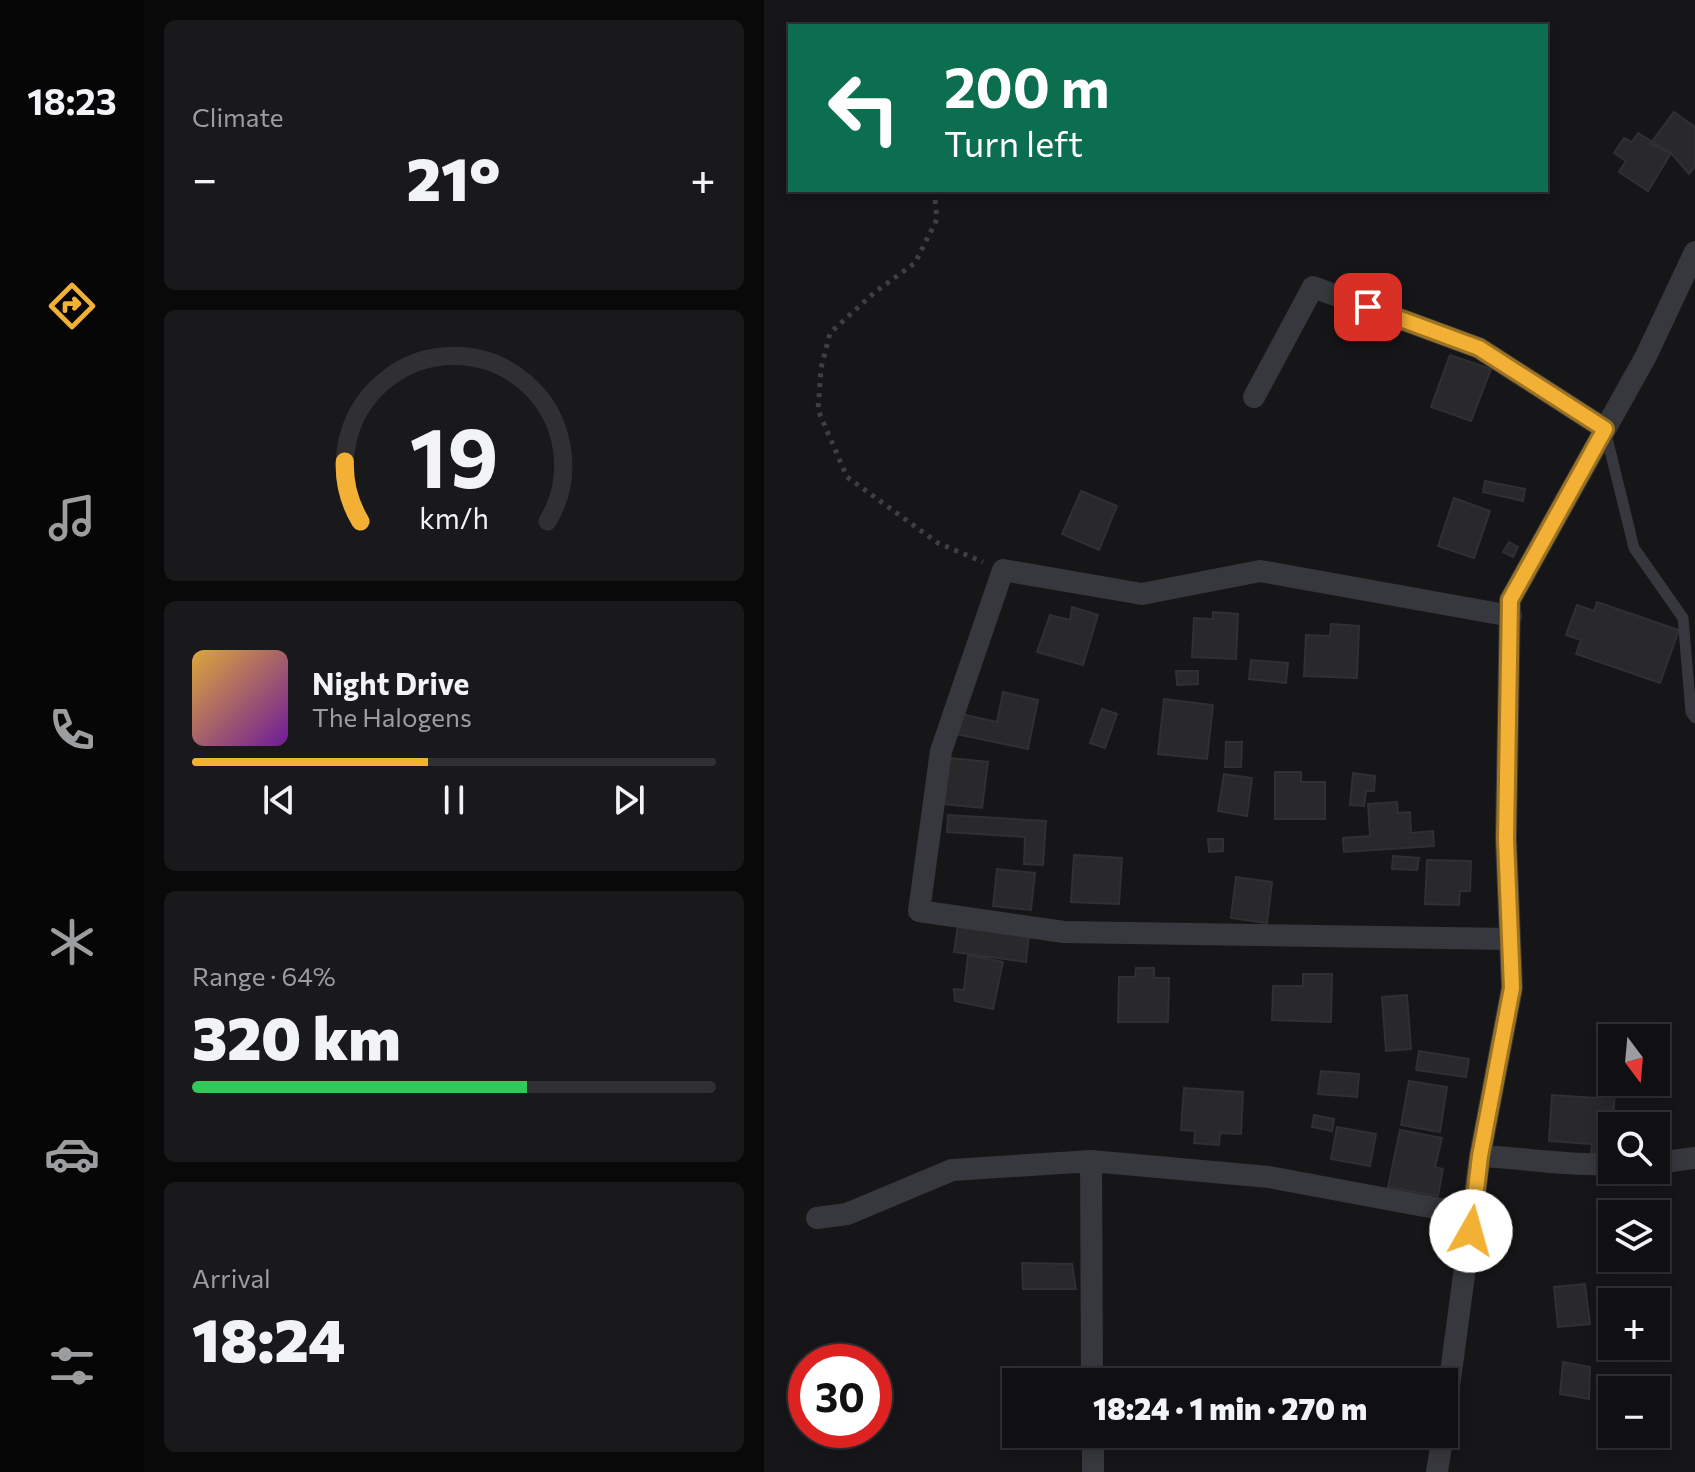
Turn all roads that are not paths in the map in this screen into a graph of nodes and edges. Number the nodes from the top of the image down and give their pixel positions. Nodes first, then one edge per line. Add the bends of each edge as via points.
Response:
1 (1695, 252) edge
2 (1254, 397) dead end
3 (1605, 429) junction
4 (1511, 616) junction
5 (1695, 718) edge
6 (1510, 939) junction
7 (1480, 1156) junction
8 (1695, 1158) edge
9 (1091, 1161) junction
10 (1670, 1161) edge
11 (1598, 1164) edge
12 (1473, 1215) junction
13 (817, 1218) dead end
14 (1092, 1368) edge
15 (1452, 1368) edge
16 (1093, 1448) edge
17 (1441, 1448) edge
18 (1093, 1472) edge
19 (1437, 1472) edge

1 - 3 street
2 - 3 street via 1313,287 1479,348
3 - 4 street via 1510,600
3 - 5 lane via 1634,548 1683,618
4 - 6 street via 1506,839
4 - 6 street via 1260,571 1142,594 1003,570 941,751 919,911 1064,932
6 - 7 street via 1512,988
7 - 11 street
7 - 12 street
8 - 10 street
9 - 12 street via 1269,1177
9 - 13 street via 952,1170 847,1214
9 - 14 street
12 - 15 street
16 - 18 street
17 - 19 street

